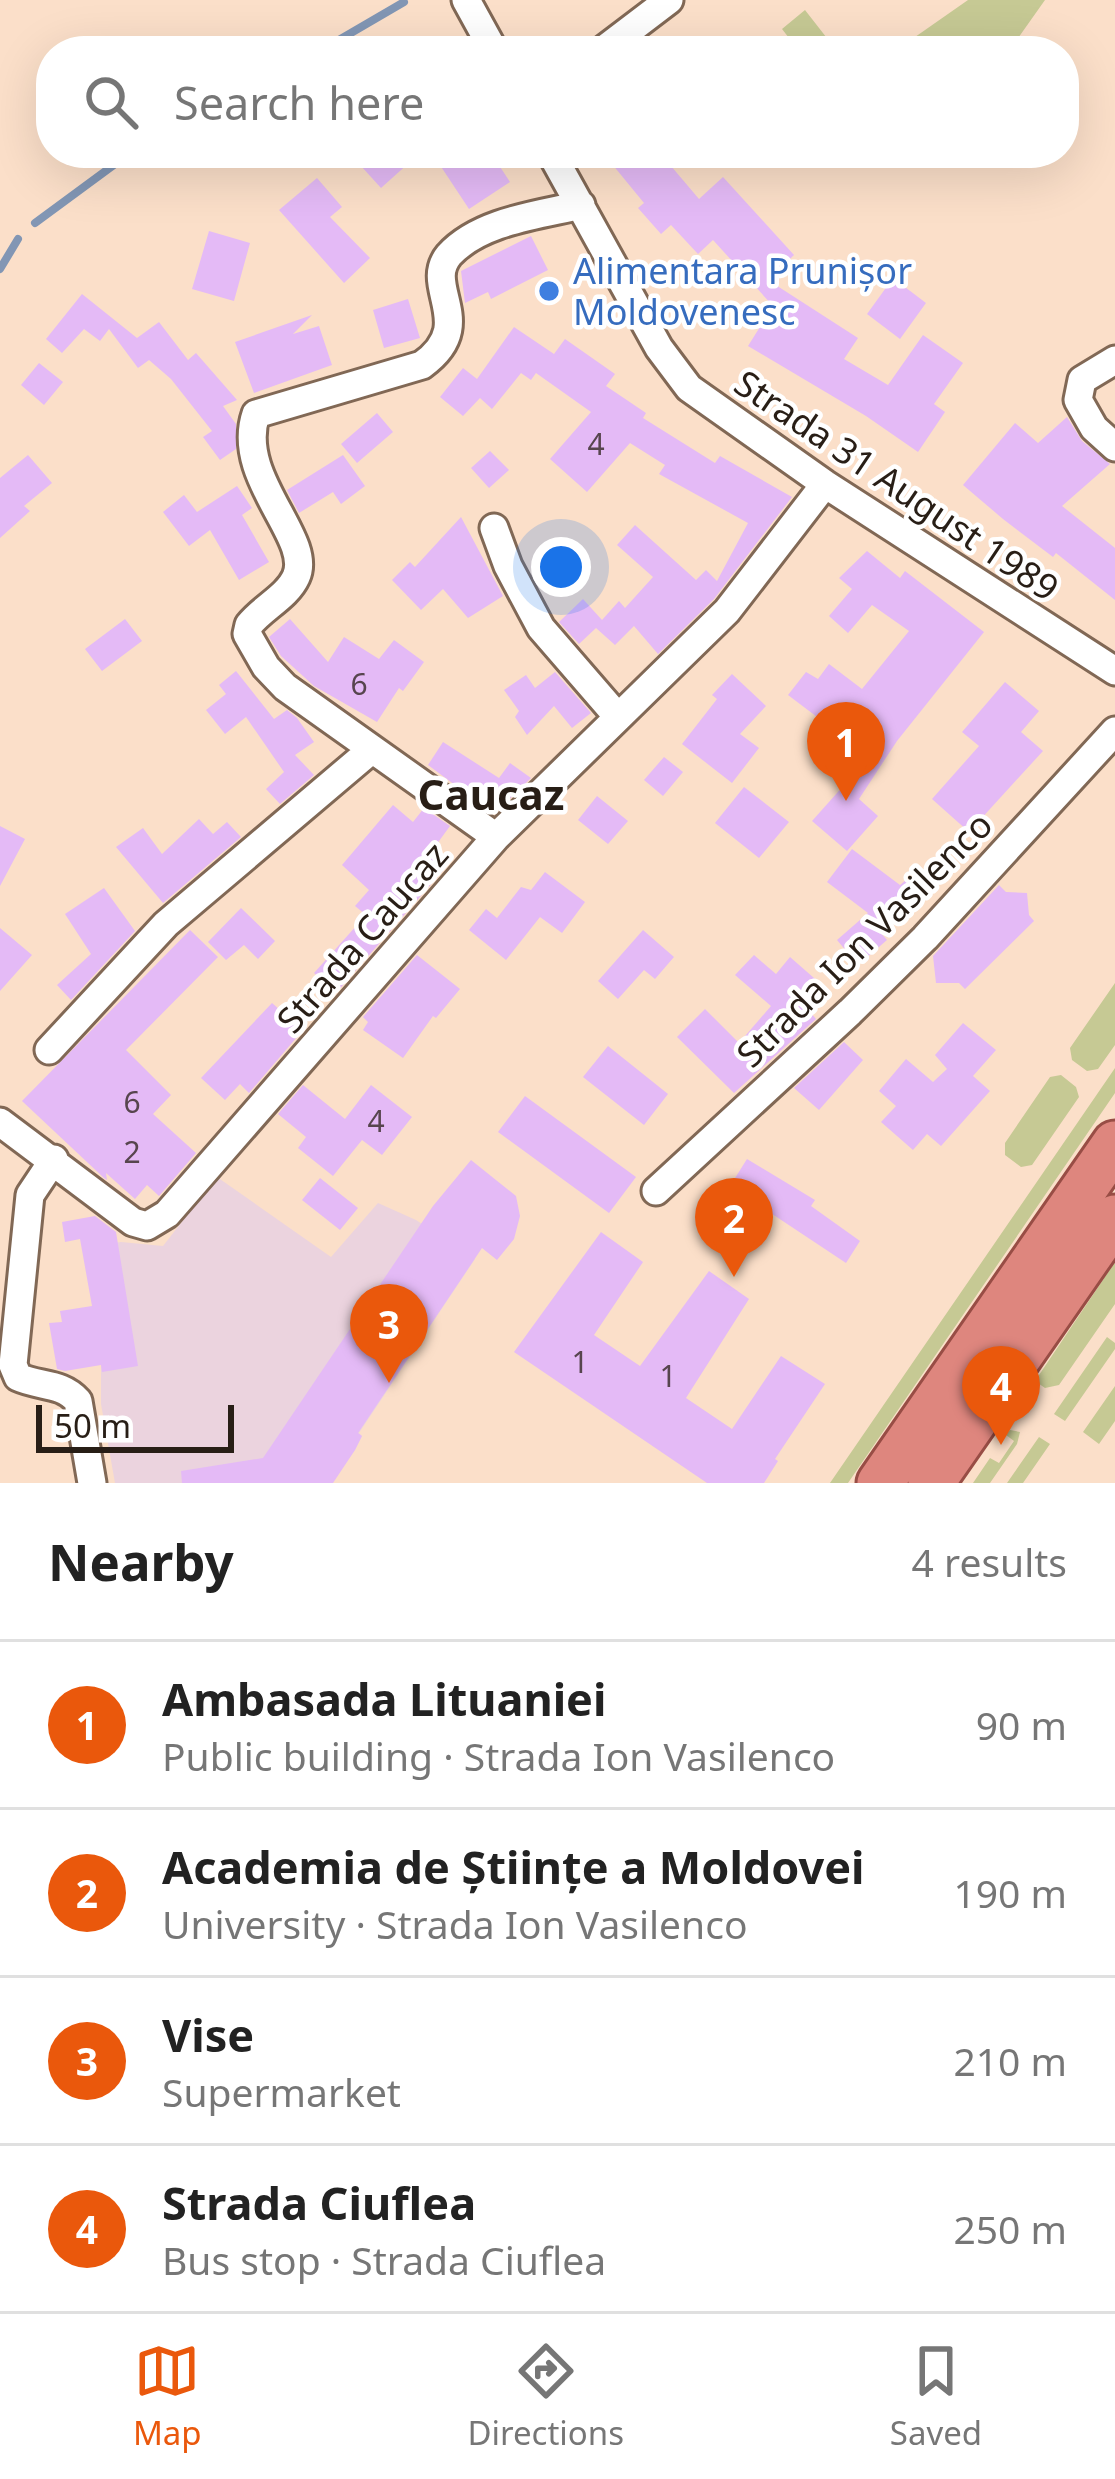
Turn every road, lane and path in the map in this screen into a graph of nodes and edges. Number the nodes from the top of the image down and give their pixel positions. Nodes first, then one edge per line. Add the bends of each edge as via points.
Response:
1 (466, 0) edge
2 (669, 0) edge
3 (486, 36) edge
4 (622, 36) edge
5 (560, 168) edge
6 (581, 205) junction
7 (1115, 360) edge
8 (1115, 446) edge
9 (825, 484) junction
10 (494, 528) dead end
11 (1115, 670) edge
12 (618, 717) junction
13 (1115, 731) edge
14 (370, 751) junction
15 (496, 838) junction
16 (50, 1050) dead end
17 (0, 1121) edge
18 (1115, 1144) edge
19 (54, 1159) junction
20 (656, 1191) dead end
21 (1115, 1218) edge
22 (92, 1483) edge
23 (880, 1483) edge
24 (932, 1483) edge

1 - 3 street
2 - 4 street
5 - 6 street, Strada 31 August 1989
6 - 9 street, Strada 31 August 1989 via 678,376
6 - 14 street via 504,224 446,258 447,338 422,365 256,415 250,447 299,564 247,634 285,687
7 - 8 street via 1082,380 1078,400
9 - 11 street, Strada 31 August 1989
9 - 12 street, Strada Caucaz via 727,611
10 - 12 street via 542,628
12 - 15 street, Strada Caucaz
13 - 20 street, Strada Ion Vasilenco via 910,953
14 - 15 street
14 - 16 street via 166,924
15 - 19 street, Strada Caucaz via 167,1214 148,1226 133,1222
17 - 19 street
18 - 23 highway
19 - 22 street via 30,1195 13,1365 19,1377 78,1401
21 - 24 highway

